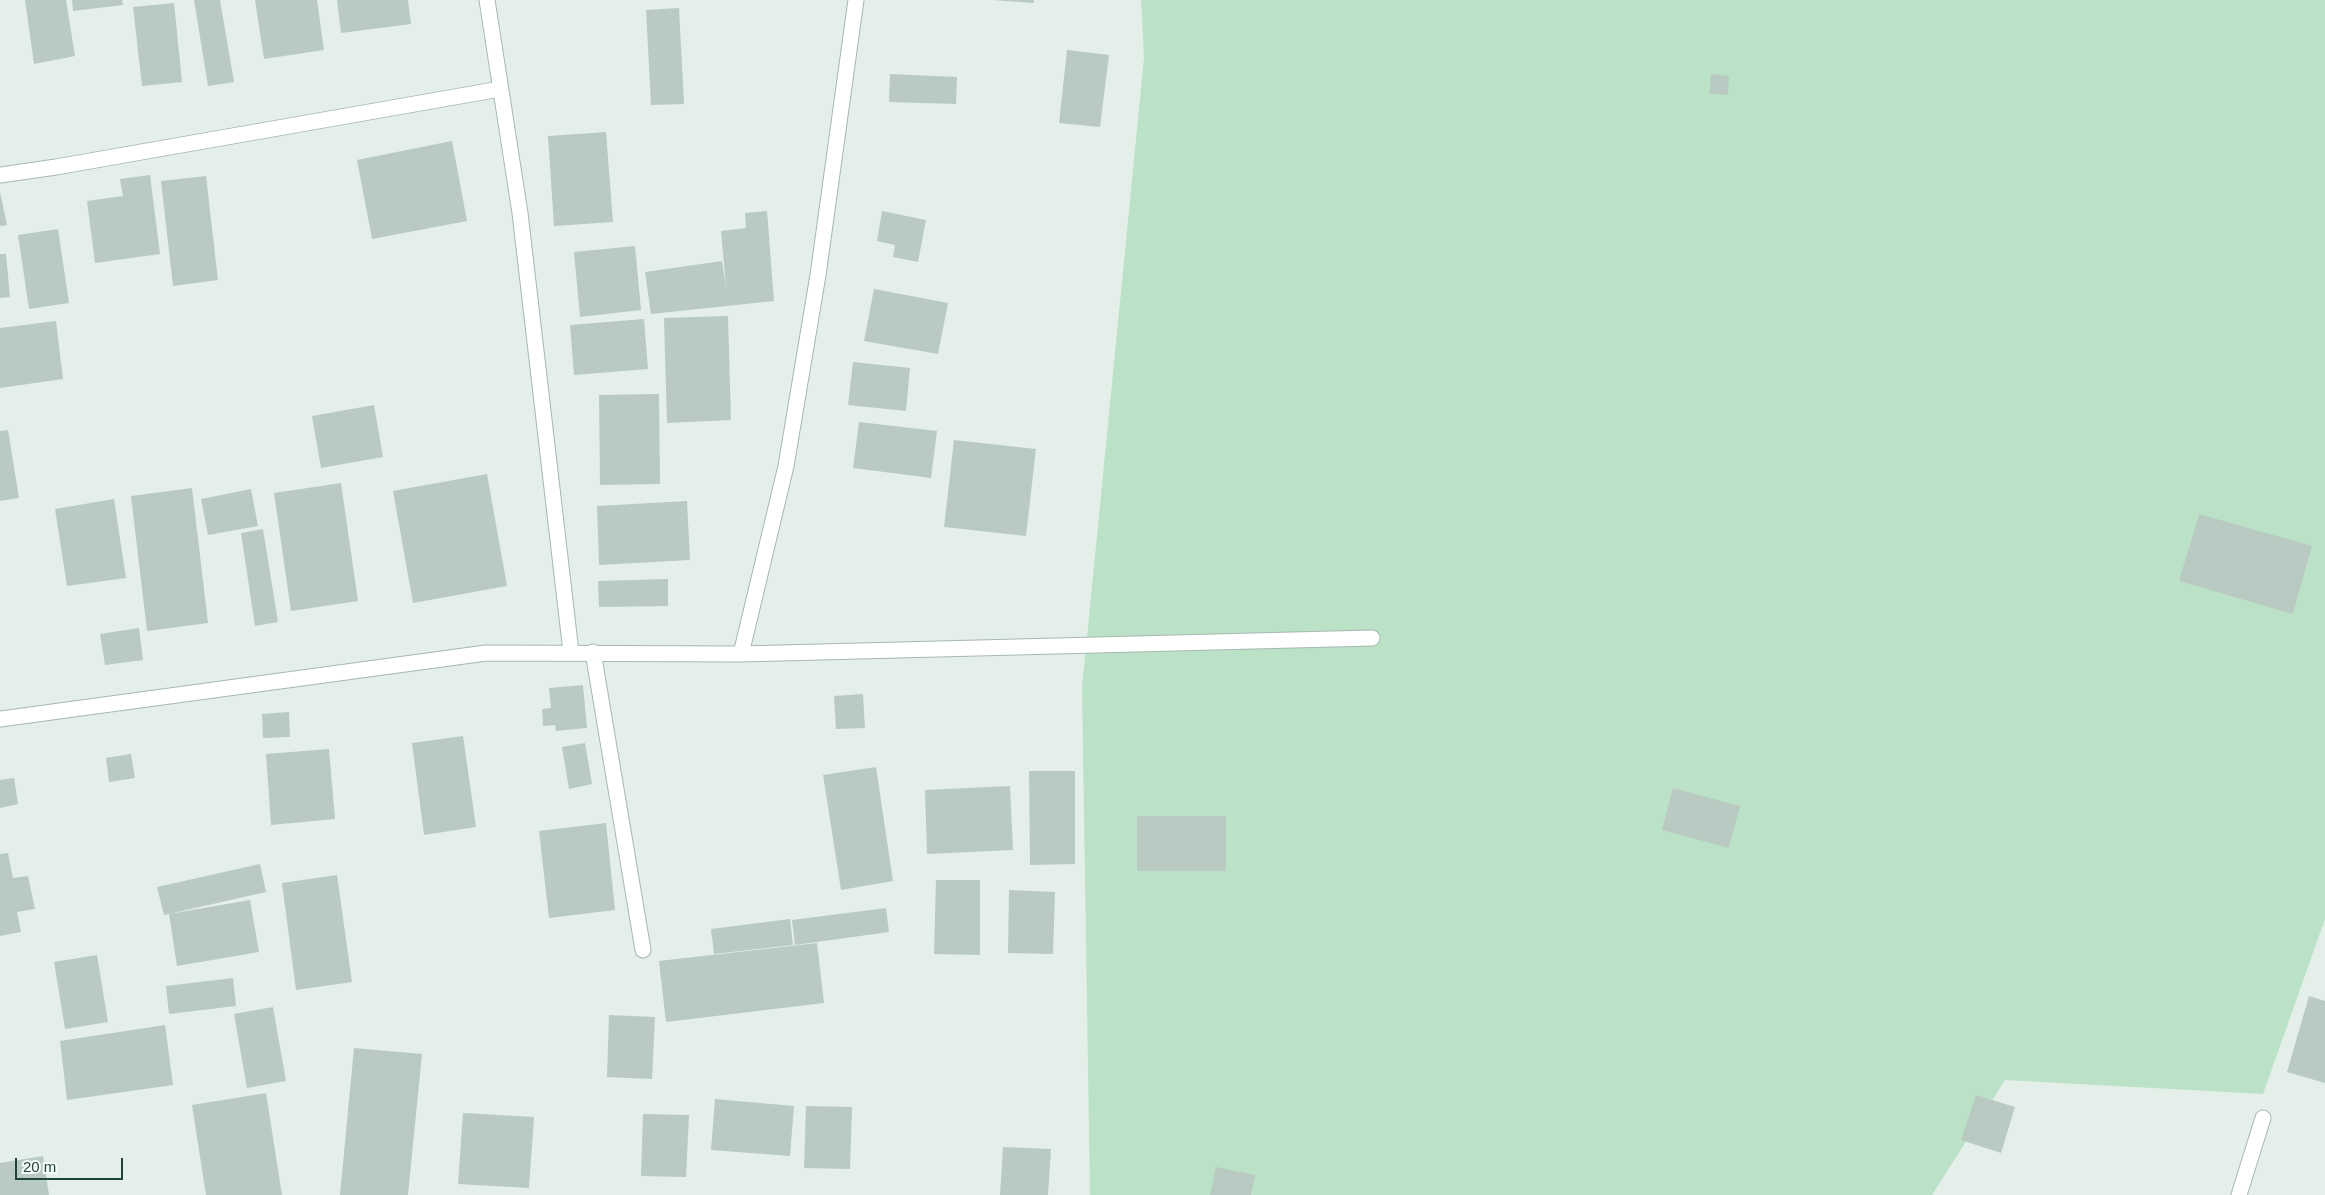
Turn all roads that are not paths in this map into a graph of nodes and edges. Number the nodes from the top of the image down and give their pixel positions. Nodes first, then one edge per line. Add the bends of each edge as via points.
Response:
1 (487, 0) edge
2 (856, 0) edge
3 (500, 89) junction
4 (0, 175) edge
5 (1372, 638) dead end
6 (571, 652) junction
7 (593, 652) junction
8 (740, 654) junction
9 (0, 719) edge
10 (643, 950) dead end
11 (2263, 1118) dead end
12 (2239, 1195) edge

1 - 3 street
2 - 8 street via 818,275 786,466
3 - 4 street
3 - 6 street via 520,213
5 - 8 street
6 - 7 street
6 - 9 street via 486,653
7 - 8 street
7 - 10 street
11 - 12 street

